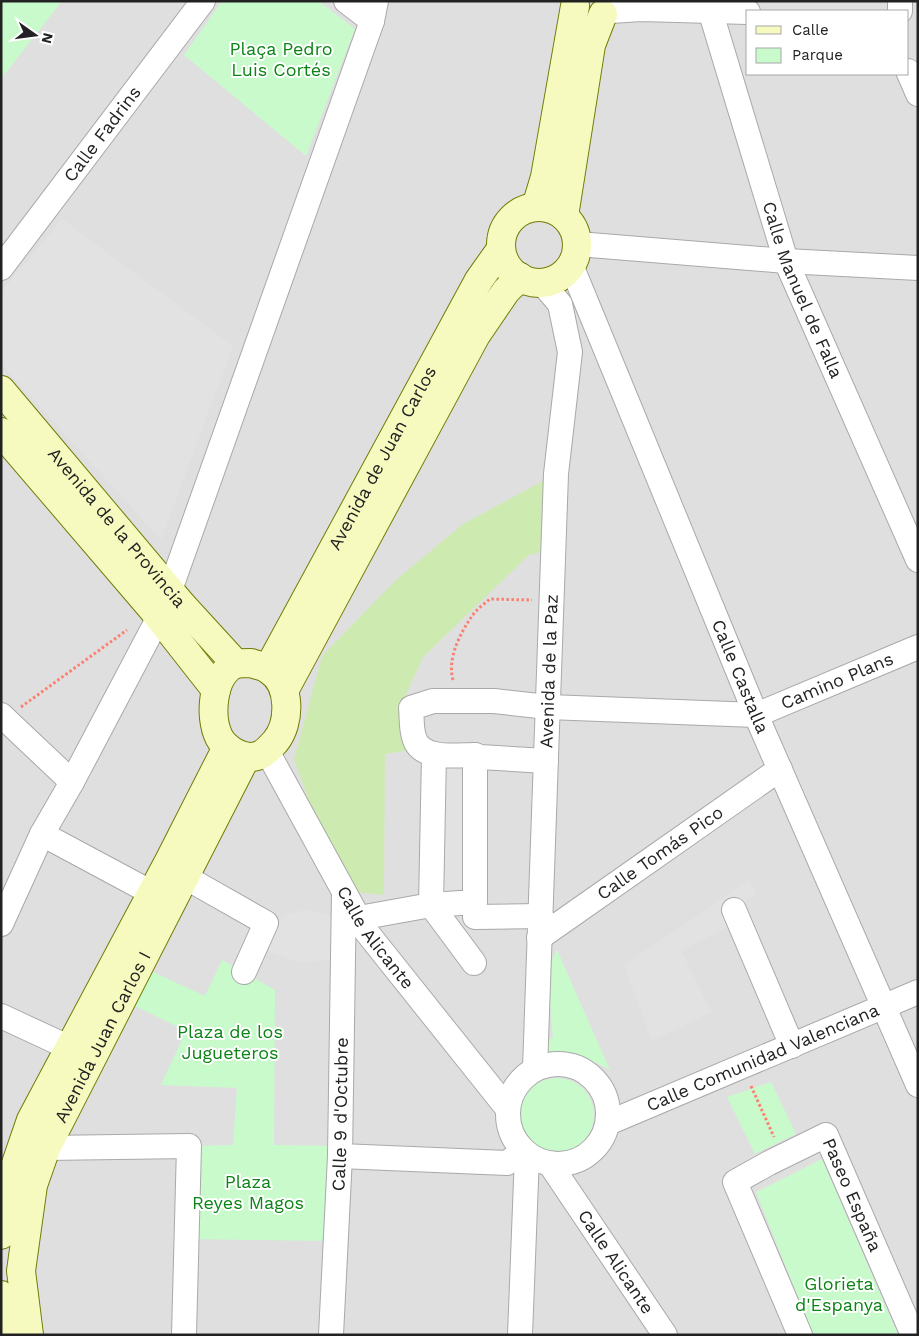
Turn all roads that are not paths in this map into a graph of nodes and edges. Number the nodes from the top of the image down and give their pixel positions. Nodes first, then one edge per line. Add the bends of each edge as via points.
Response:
1 (202, 1) edge
2 (346, 1) edge
3 (574, 4) edge
4 (664, 5) edge
5 (611, 9) edge
6 (710, 10) junction
7 (374, 11) edge
8 (746, 12) edge
9 (909, 73) edge
10 (918, 94) edge
11 (536, 206) junction
12 (564, 216) junction
13 (501, 249) junction
14 (574, 255) junction
15 (786, 261) junction
16 (1, 268) edge
17 (918, 268) edge
18 (531, 280) junction
19 (1, 390) edge
20 (1, 432) edge
21 (918, 560) edge
22 (161, 606) junction
23 (918, 647) edge
24 (236, 664) junction
25 (276, 679) junction
26 (216, 690) junction
27 (548, 707) junction
28 (756, 715) junction
29 (2, 719) edge
30 (247, 751) junction
31 (434, 754) junction
32 (474, 755) junction
33 (546, 761) junction
34 (780, 769) junction
35 (72, 782) junction
36 (42, 834) junction
37 (31, 856) junction
38 (185, 877) junction
39 (1, 887) edge
40 (344, 892) junction
41 (152, 893) junction
42 (431, 905) junction
43 (734, 910) dead end
44 (475, 916) dead end
45 (359, 918) junction
46 (1, 924) edge
47 (540, 927) junction
48 (474, 963) dead end
49 (244, 972) dead end
50 (918, 992) edge
51 (884, 1007) junction
52 (1, 1016) edge
53 (792, 1046) junction
54 (70, 1048) junction
55 (535, 1069) junction
56 (918, 1084) edge
57 (508, 1108) junction
58 (608, 1123) junction
59 (46, 1148) junction
60 (525, 1153) junction
61 (340, 1156) junction
62 (550, 1164) junction
63 (1, 1235) edge
64 (1, 1295) edge
65 (5, 1335) edge
66 (29, 1335) edge
67 (184, 1335) edge
68 (331, 1335) edge
69 (520, 1335) edge
70 (665, 1335) edge
71 (800, 1335) edge
72 (913, 1335) edge

1 - 16 street, Calle Fadrins
2 - 7 street
3 - 5 main road via 588,12
3 - 11 main road via 545,177
4 - 5 street
4 - 6 street
5 - 12 main road via 591,45
6 - 8 street
6 - 15 street, Calle Manuel de Falla
7 - 22 street
9 - 10 street
11 - 12 main road via 556,210
11 - 13 main road via 510,220 502,237
12 - 14 main road via 571,224
13 - 18 main road via 510,270
13 - 25 main road, Avenida de Juan Carlos via 479,280
14 - 15 street
14 - 18 main road via 563,274 553,280
14 - 28 street, Calle Castalla
15 - 17 street
15 - 21 street, Calle Manuel de Falla
18 - 25 main road, Avenida de Juan Carlos via 506,291 476,335
18 - 27 street, Avenida de la Paz via 560,304 570,352 556,474
19 - 22 main road, Avenida de la Provincia
20 - 22 main road, Avenida de la Provincia
22 - 24 main road, Avenida de la Provincia
22 - 26 main road, Avenida de la Provincia
22 - 35 street
23 - 28 street, Camino Plans
24 - 25 main road via 251,663
24 - 26 main road via 224,675
25 - 30 main road via 285,719 279,737
26 - 30 main road via 214,708 219,737
27 - 28 street
27 - 31 street via 494,701 433,701 411,708 414,738 421,748
27 - 33 street, Avenida de la Paz
28 - 34 street, Calle Castalla
29 - 35 street
30 - 38 main road, Avenida Juan Carlos I
30 - 40 street, Calle Alicante
30 - 41 main road, Avenida Juan Carlos I
31 - 32 street
31 - 42 street
32 - 33 street
32 - 42 street via 475,902
33 - 47 street, Avenida de la Paz
34 - 47 street, Calle Tomás Pico
34 - 51 street, Calle Castalla
35 - 36 street
36 - 37 street
36 - 41 street
37 - 39 street
37 - 46 street
38 - 49 street via 266,923
38 - 59 main road, Avenida Juan Carlos I
40 - 45 street, Calle Alicante
40 - 61 street, Calle 9 d'Octubre
41 - 54 main road, Avenida Juan Carlos I
42 - 45 street
42 - 48 street
43 - 53 street
44 - 47 street
45 - 57 street, Calle Alicante via 365,930
47 - 55 street, Avenida de la Paz
50 - 51 street, Calle Comunidad Valenciana
51 - 53 street, Calle Comunidad Valenciana
51 - 56 street, Calle Castalla
52 - 54 street
53 - 58 street, Calle Comunidad Valenciana
54 - 63 main road, Avenida Juan Carlos I via 32,1120 9,1184
55 - 57 street via 511,1094
55 - 58 street via 552,1064 571,1065 587,1073 606,1099
57 - 60 street via 508,1126 515,1142
58 - 62 street via 601,1140 590,1153 574,1162
59 - 66 main road, Avenida Juan Carlos I via 33,1185 21,1271
59 - 67 street via 188,1146
60 - 61 street via 507,1164
60 - 62 street
60 - 69 street
61 - 68 street, Calle 9 d'Octubre
62 - 70 street, Calle Alicante
64 - 65 main road
71 - 72 street, Paseo España via 735,1182 826,1135

